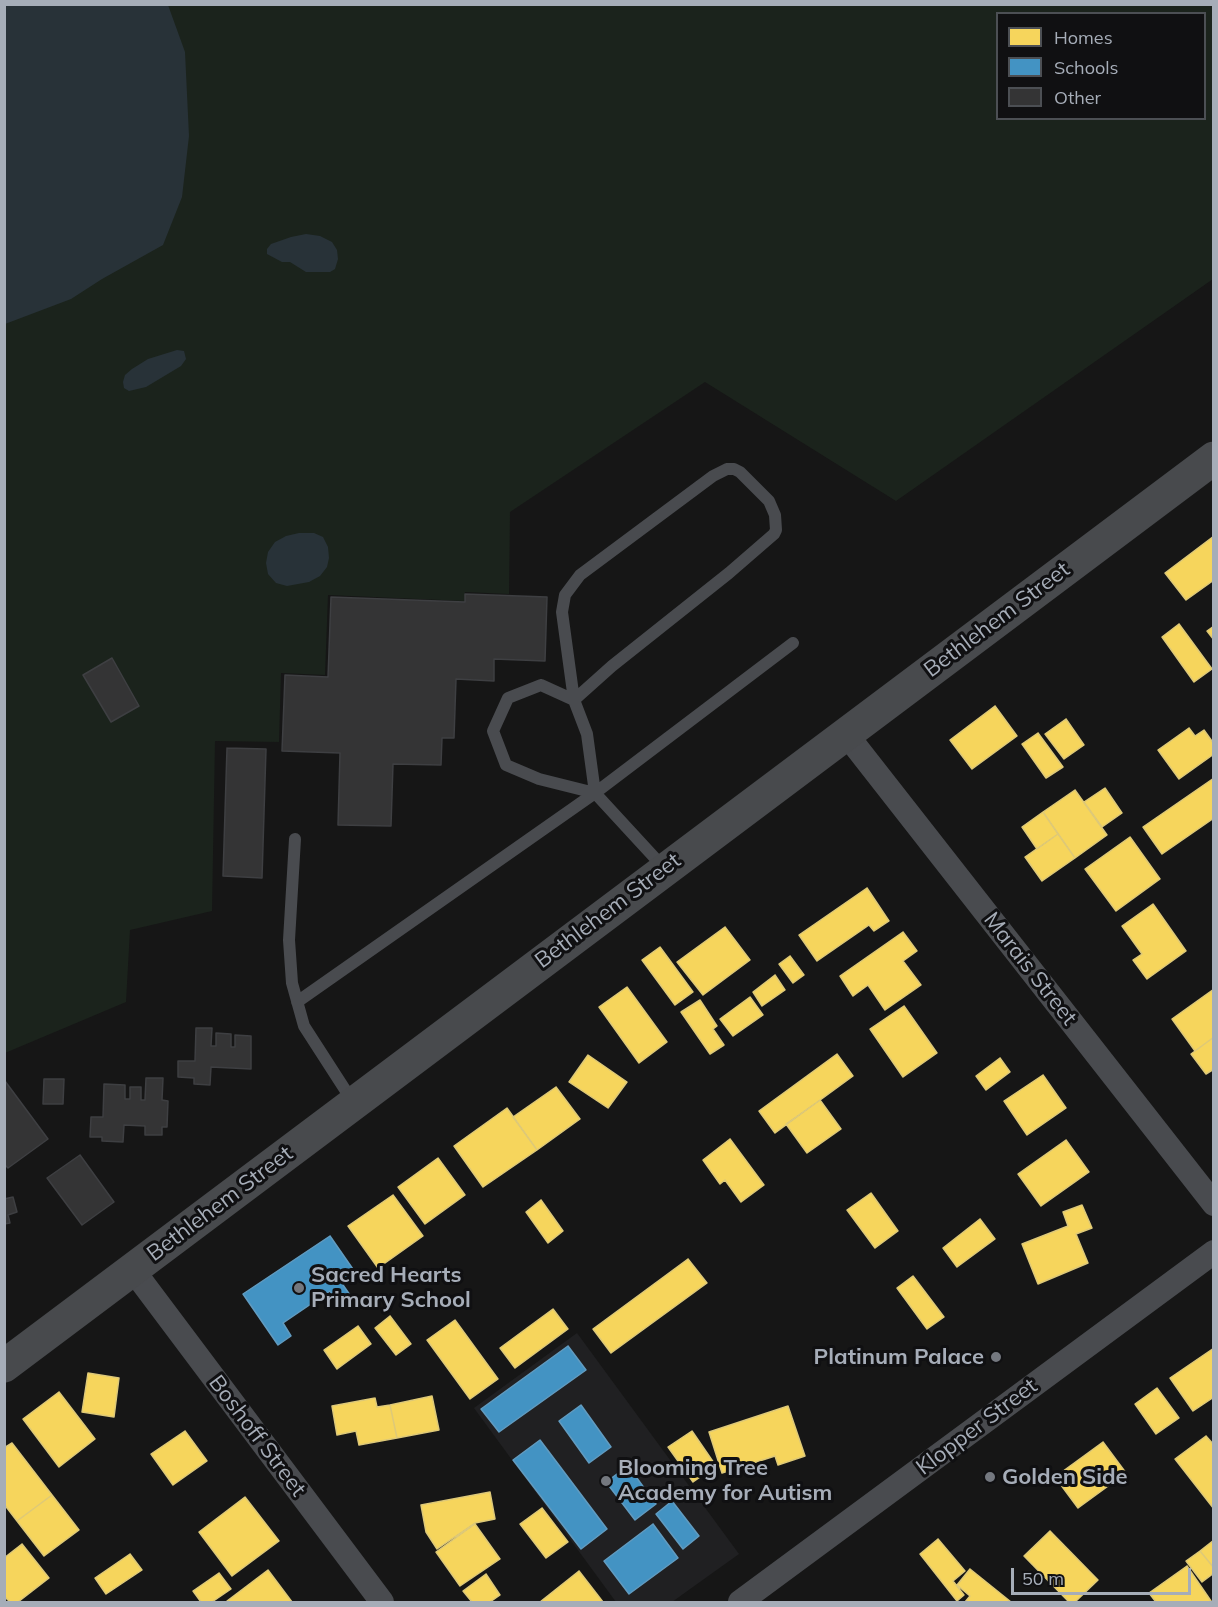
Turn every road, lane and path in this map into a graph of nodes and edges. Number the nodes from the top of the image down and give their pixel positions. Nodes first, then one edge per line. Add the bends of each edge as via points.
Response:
1 (1214, 458) edge
2 (793, 643) dead end
3 (574, 700) junction
4 (846, 734) junction
5 (594, 793) junction
6 (295, 839) dead end
7 (665, 869) junction
8 (297, 1002) junction
9 (354, 1103) junction
10 (1214, 1204) edge
11 (1214, 1252) edge
12 (133, 1270) junction
13 (4, 1366) edge
14 (382, 1602) edge
15 (740, 1602) edge

1 - 4 main road, Bethlehem Street
2 - 5 lane
3 - 3 lane via 774,534 773,508 740,472 727,469 714,476 580,575 565,596 562,612
3 - 5 lane via 587,734
3 - 5 lane via 541,686 508,698 493,731 506,765 539,779
4 - 7 main road, Bethlehem Street
4 - 10 street, Marais Street
5 - 7 lane
5 - 8 lane
6 - 8 lane via 289,940 291,983
7 - 9 main road, Bethlehem Street
8 - 9 lane via 304,1026
9 - 12 main road, Bethlehem Street
11 - 15 street, Klopper Street
12 - 13 main road, Bethlehem Street
12 - 14 street, Boshoff Street

